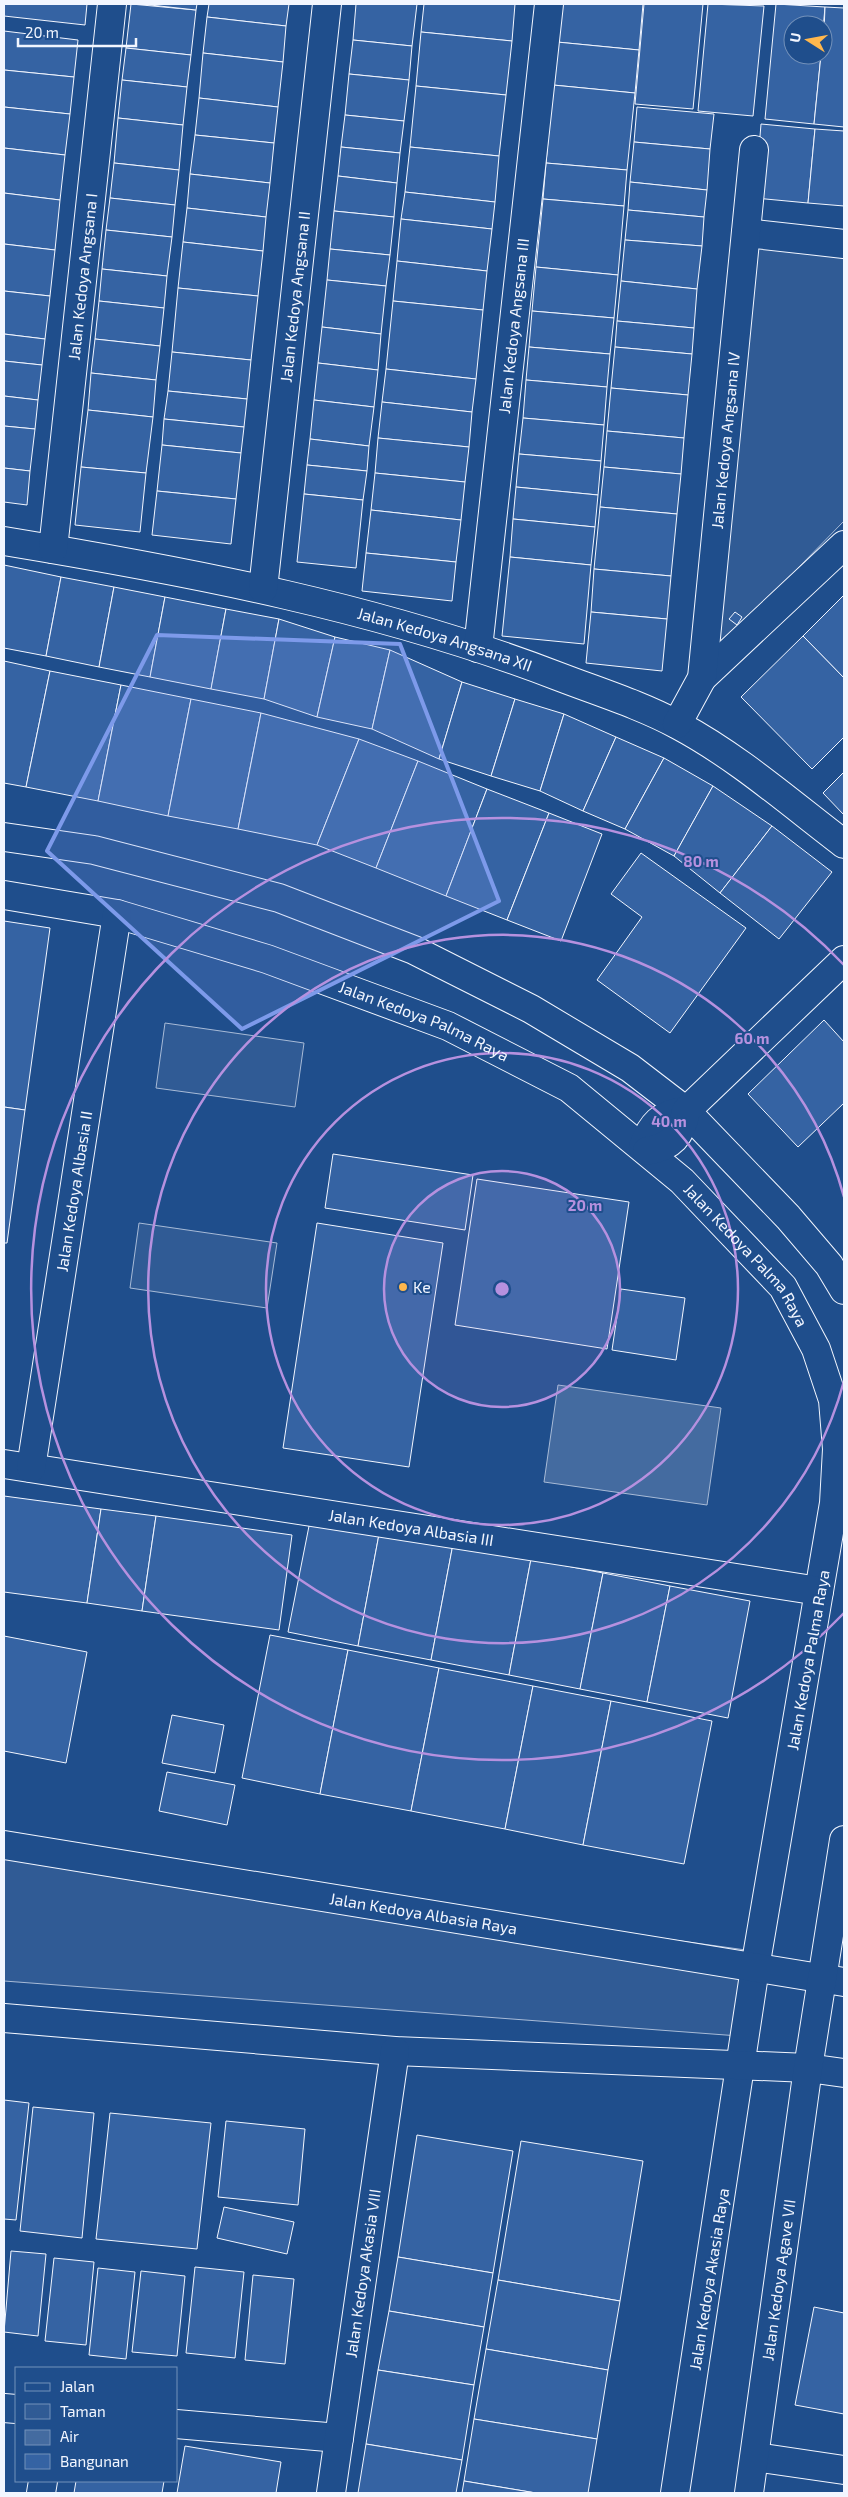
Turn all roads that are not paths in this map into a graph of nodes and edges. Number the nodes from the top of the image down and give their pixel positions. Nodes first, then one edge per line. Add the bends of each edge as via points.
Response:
1 (112, 4) edge
2 (326, 4) edge
3 (549, 4) edge
4 (754, 150) dead end
5 (746, 233) junction
6 (844, 244) edge
7 (4, 541) edge
8 (844, 545) edge
9 (53, 549) junction
10 (262, 589) junction
11 (478, 648) junction
12 (702, 678) junction
13 (677, 724) junction
14 (4, 837) edge
15 (844, 844) edge
16 (4, 895) edge
17 (117, 914) junction
18 (844, 960) edge
19 (686, 1110) junction
20 (645, 1149) junction
21 (844, 1290) edge
22 (4, 1464) edge
23 (31, 1468) junction
24 (819, 1591) junction
25 (844, 1840) edge
26 (4, 1845) edge
27 (755, 1968) junction
28 (834, 1981) edge
29 (4, 2018) edge
30 (395, 2051) junction
31 (741, 2065) junction
32 (808, 2068) junction
33 (844, 2073) edge
34 (178, 2424) edge
35 (339, 2438) junction
36 (755, 2457) junction
37 (844, 2470) edge
38 (331, 2493) edge
39 (675, 2493) edge
40 (749, 2493) edge

1 - 9 street, Jalan Kedoya Angsana I
2 - 10 street, Jalan Kedoya Angsana II
3 - 11 street, Jalan Kedoya Angsana III
4 - 5 street, Jalan Kedoya Angsana IV
5 - 6 street
5 - 12 street, Jalan Kedoya Angsana IV
7 - 9 street, Jalan Kedoya Angsana XII
8 - 12 street
9 - 10 street, Jalan Kedoya Angsana XII
10 - 11 street, Jalan Kedoya Angsana XII
11 - 13 street, Jalan Kedoya Angsana XII via 611,696
12 - 13 street, Jalan Kedoya Angsana IV
13 - 15 street, Jalan Kedoya Angsana XII via 731,758
14 - 19 street via 94,850 279,898 414,950 531,1009 630,1068
16 - 17 street, Jalan Kedoya Palma Raya
17 - 20 street, Jalan Kedoya Palma Raya via 267,959 448,1026 569,1088
17 - 23 street, Jalan Kedoya Albasia II
18 - 19 street
19 - 20 street via 684,1123 677,1135 660,1149
19 - 21 street via 788,1217 829,1265
20 - 24 street, Jalan Kedoya Palma Raya via 682,1181 783,1287 816,1349 833,1400 837,1449 834,1503
22 - 23 street, Jalan Kedoya Albasia III
23 - 24 street, Jalan Kedoya Albasia III
24 - 27 street, Jalan Kedoya Palma Raya
25 - 28 street
26 - 27 street, Jalan Kedoya Albasia Raya
27 - 28 street, Jalan Kedoya Albasia Raya
27 - 31 street, Jalan Kedoya Palma Raya
28 - 32 street
29 - 30 street
30 - 31 street
30 - 35 street, Jalan Kedoya Akasia VIII
31 - 32 street
31 - 39 street, Jalan Kedoya Akasia Raya
32 - 33 street
32 - 36 street, Jalan Kedoya Agave VII
34 - 35 street
35 - 38 street, Jalan Kedoya Akasia VIII
36 - 37 street
36 - 40 street, Jalan Kedoya Agave VII

